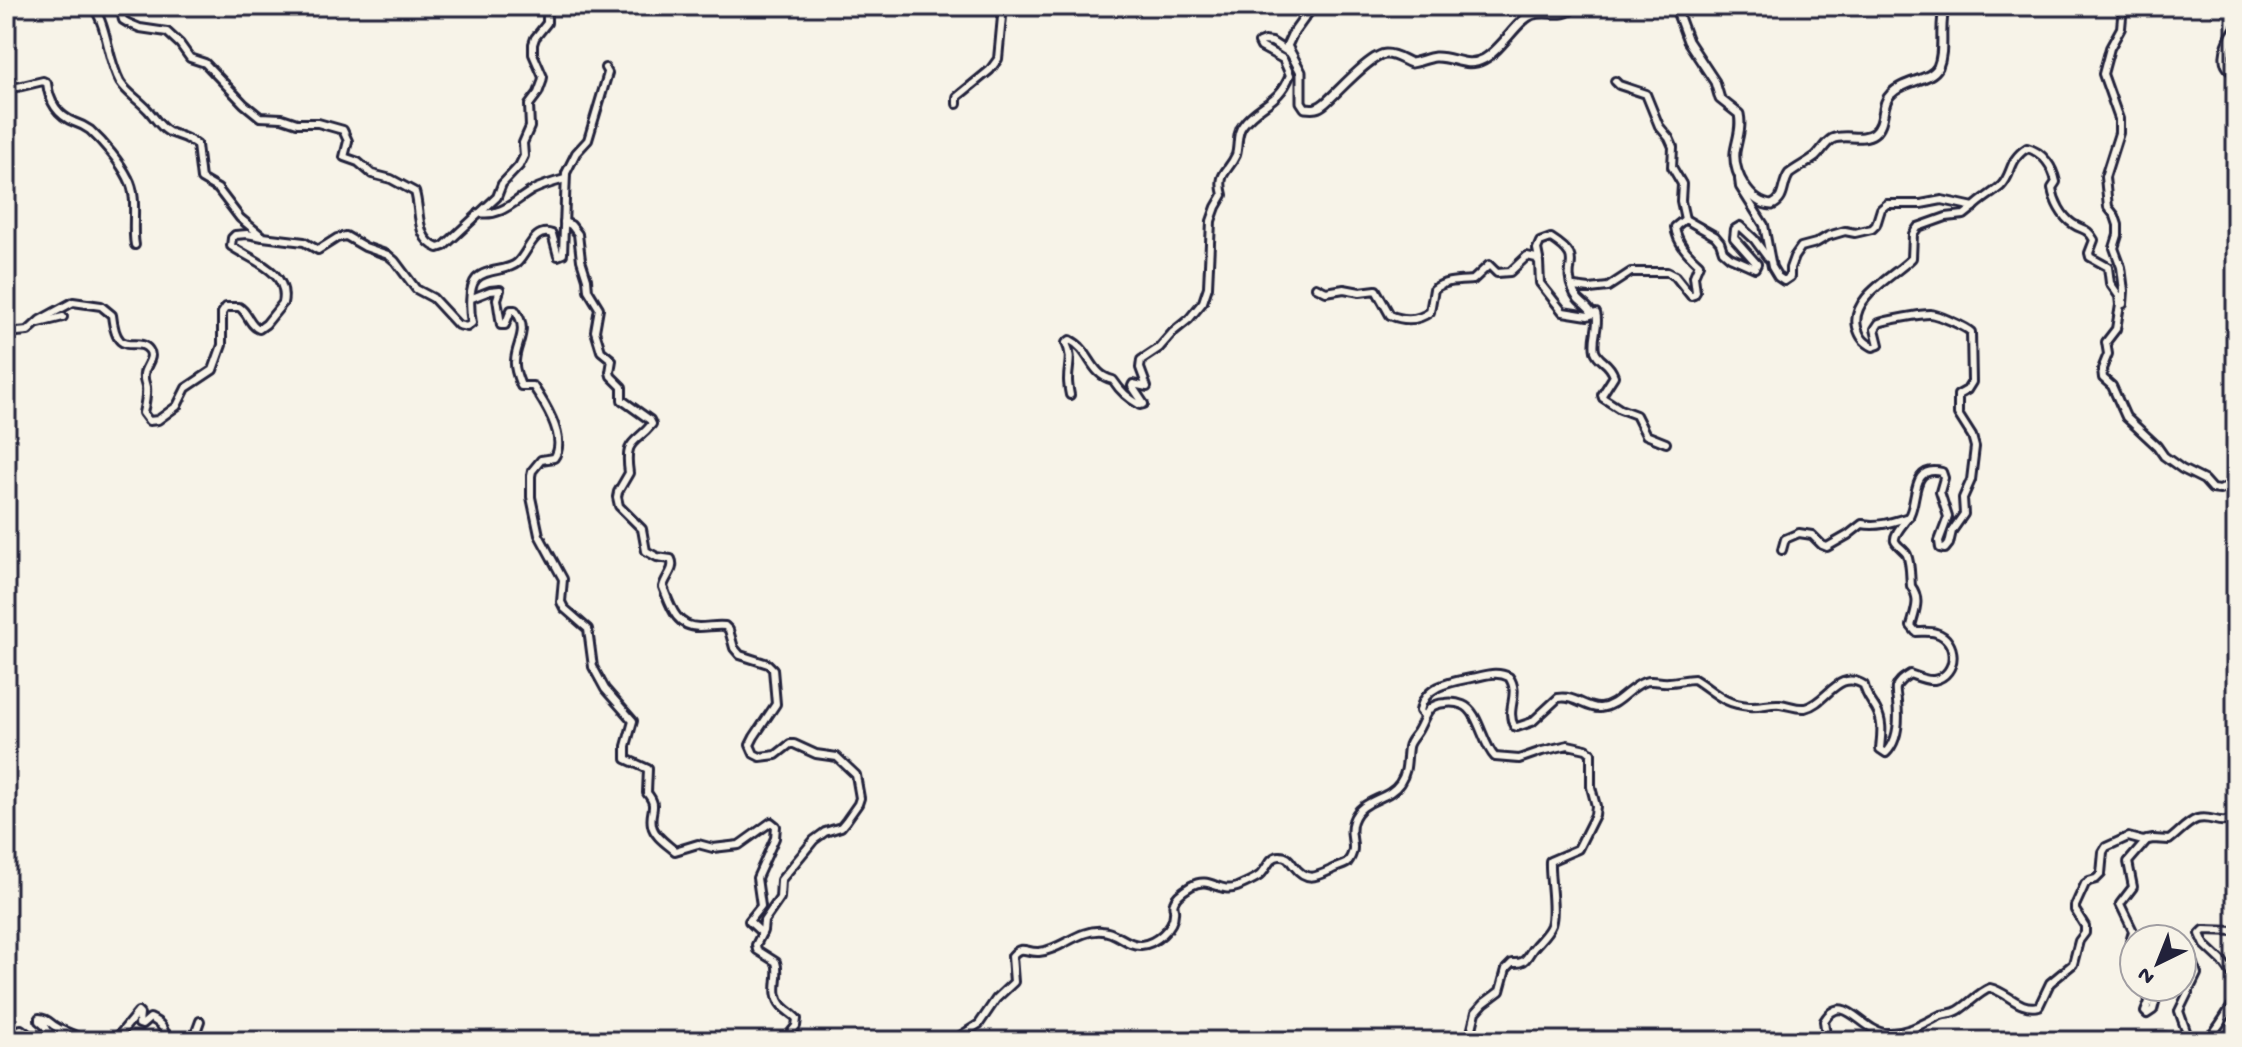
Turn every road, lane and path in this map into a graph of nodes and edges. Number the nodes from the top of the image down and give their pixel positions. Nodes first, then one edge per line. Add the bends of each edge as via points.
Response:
1 (93, 6) edge
2 (119, 6) edge
3 (547, 6) edge
4 (1003, 6) edge
5 (1313, 6) edge
6 (1575, 6) edge
7 (1675, 6) edge
8 (1945, 6) edge
9 (2123, 6) edge
10 (2236, 28) edge
11 (1289, 53) junction
12 (605, 68) dead end
13 (2236, 75) edge
14 (1615, 81) dead end
15 (6, 85) edge
16 (957, 104) dead end
17 (1739, 173) junction
18 (565, 179) junction
19 (1974, 207) junction
20 (479, 213) junction
21 (1685, 219) junction
22 (564, 222) junction
23 (263, 237) junction
24 (135, 245) dead end
25 (1771, 261) junction
26 (1539, 262) junction
27 (1316, 287) dead end
28 (1573, 290) junction
29 (472, 298) junction
30 (2119, 311) junction
31 (1592, 314) junction
32 (63, 317) dead end
33 (36, 324) junction
34 (6, 333) edge
35 (1070, 395) dead end
36 (1666, 443) dead end
37 (2236, 482) edge
38 (1909, 517) junction
39 (1782, 550) dead end
40 (1424, 716) junction
41 (2236, 814) edge
42 (2147, 840) junction
43 (2130, 923) edge
44 (2236, 931) edge
45 (762, 933) junction
46 (2236, 980) edge
47 (2236, 1000) edge
48 (2149, 1003) edge
49 (2155, 1003) edge
50 (2183, 1003) edge
51 (200, 1021) dead end
52 (6, 1034) edge
53 (45, 1041) edge
54 (54, 1041) edge
55 (84, 1041) edge
56 (118, 1041) edge
57 (169, 1041) edge
58 (188, 1041) edge
59 (784, 1041) edge
60 (956, 1041) edge
61 (1469, 1041) edge
62 (1827, 1041) edge
63 (2156, 1041) edge
64 (2206, 1041) edge

1 - 23 street via 123,86 162,127 197,145 201,179 218,189
2 - 20 street via 128,23 167,32 260,117 343,130 348,141 344,157 415,192 422,232 434,247 444,246
3 - 20 street via 547,23 533,44 543,77 529,105 523,160
4 - 16 street via 998,59 957,97
5 - 11 street via 1288,41
6 - 11 street via 1566,14 1531,14 1505,43 1472,63 1435,57 1411,63 1382,54 1318,108 1305,108 1301,102 1301,72
7 - 17 street via 1720,99 1739,114
8 - 17 street via 1935,71 1890,94 1876,131 1828,141 1789,174 1781,199 1772,205 1755,198
9 - 30 street via 2121,28 2103,74 2119,119 2105,177 2108,207 2119,230 2114,248 2124,291
10 - 13 street via 2225,59
11 - 35 street via 1272,42 1259,43 1283,59 1290,75 1280,94 1240,130 1211,221 1206,294 1197,311 1141,360 1147,387 1132,386 1144,404 1095,371 1090,358 1070,340
12 - 18 street via 607,81 588,140 568,166
14 - 21 street via 1650,100 1673,147 1671,164 1682,184
15 - 24 street via 47,83 56,109 87,127 109,149 132,188
17 - 25 street via 1740,187 1766,231
18 - 20 street via 533,190 496,213
18 - 22 street
19 - 25 street via 1942,200 1887,204 1872,229 1845,231 1801,247 1788,280 1778,277
19 - 30 street via 2001,186 2021,152 2027,148 2040,153 2054,172 2056,203 2068,220 2094,238 2090,257 2108,267
19 - 38 street via 1964,215 1918,227 1912,258 1877,287 1857,317 1862,340 1873,347 1879,345 1875,329 1880,322 1922,315 1936,315 1971,332 1972,382 1958,395 1957,405 1975,447 1964,514 1947,547 1940,548 1948,517 1939,470 1917,482
21 - 25 street via 1715,236 1730,257 1755,268 1733,235 1740,226
21 - 28 street via 1675,232 1699,264 1694,295 1667,272 1631,272 1608,287
22 - 29 street via 563,254 558,256 552,234 539,233 516,263 476,279
22 - 45 street via 580,239 588,290 599,308 595,331 601,351 612,360 611,376 622,387 622,400 652,424 631,444 629,473 617,497 642,529 646,551 672,561 663,587 670,608 689,626 725,626 740,655 773,669 776,704 750,745 754,754 776,755 794,744 837,757 858,780 860,798 853,812 841,827 814,840 781,880 780,898
23 - 29 street via 304,242 318,250 346,236 380,251 458,325 472,323
23 - 33 street via 235,235 231,246 274,273 283,303 259,329 239,307 226,307 213,370 188,386 177,406 158,420 149,421 143,413 150,351 115,336 108,311 73,302
26 - 27 street via 1527,256 1510,272 1497,273 1489,265 1473,280 1442,284 1434,289 1430,312 1412,319 1390,315 1376,290 1326,292
26 - 28 street via 1540,242 1551,238 1566,249
26 - 31 street via 1540,283 1563,312
28 - 31 street
29 - 45 street via 500,290 501,325 511,310 519,315 517,376 521,386 533,386 542,400 559,446 554,458 541,460 532,471 533,514 563,579 561,602 588,629 593,667 633,721 626,759 648,769 653,830 675,851 698,844 739,845 765,824 776,826 757,878 761,906 749,921
30 - 37 street via 2116,329 2106,340 2102,374 2126,417 2164,456 2212,489
31 - 36 street via 1598,318 1596,353 1614,376 1602,395 1636,415 1646,435
32 - 33 street
33 - 34 street via 23,333
38 - 39 street via 1862,524 1827,547 1812,535 1796,533 1785,539
38 - 40 street via 1895,541 1907,555 1917,599 1911,626 1945,638 1953,656 1938,679 1910,674 1900,681 1895,690 1897,731 1886,753 1879,746 1883,730 1877,711 1865,696 1864,685 1851,680 1804,708 1741,705 1715,696 1694,679 1648,681 1601,708 1558,698 1532,722 1517,727 1509,716 1515,686 1498,673 1443,683 1423,700
40 - 60 street via 1407,745 1401,781 1353,820 1354,850 1347,863 1313,878 1278,856 1258,877 1236,888 1199,882 1176,897 1170,926 1145,944 1101,930 1039,952 1018,949 1012,956 1014,982 979,1024
40 - 61 street via 1436,704 1462,704 1472,711 1495,757 1519,759 1568,745 1589,750 1592,756 1597,811 1578,849 1550,861 1551,924 1528,959 1508,966 1499,993 1476,1012
41 - 42 street via 2223,822 2203,818 2190,823 2169,840
42 - 43 street via 2128,862 2133,887 2120,906
42 - 62 street via 2123,838 2104,850 2101,874 2085,884 2075,906 2085,933 2075,961 2050,983 2039,1006 2023,1006 1990,988 1954,1013 1888,1033 1870,1029 1841,1008 1824,1021
44 - 46 street via 2200,934
45 - 59 street via 757,950 776,962 779,1002 797,1019
47 - 64 street
48 - 49 street via 2147,1014
50 - 63 street via 2179,1011 2184,1037 2159,1036
51 - 58 street
52 - 53 street via 21,1029
54 - 55 street via 39,1018
56 - 57 street via 139,1012 139,1024 154,1020

